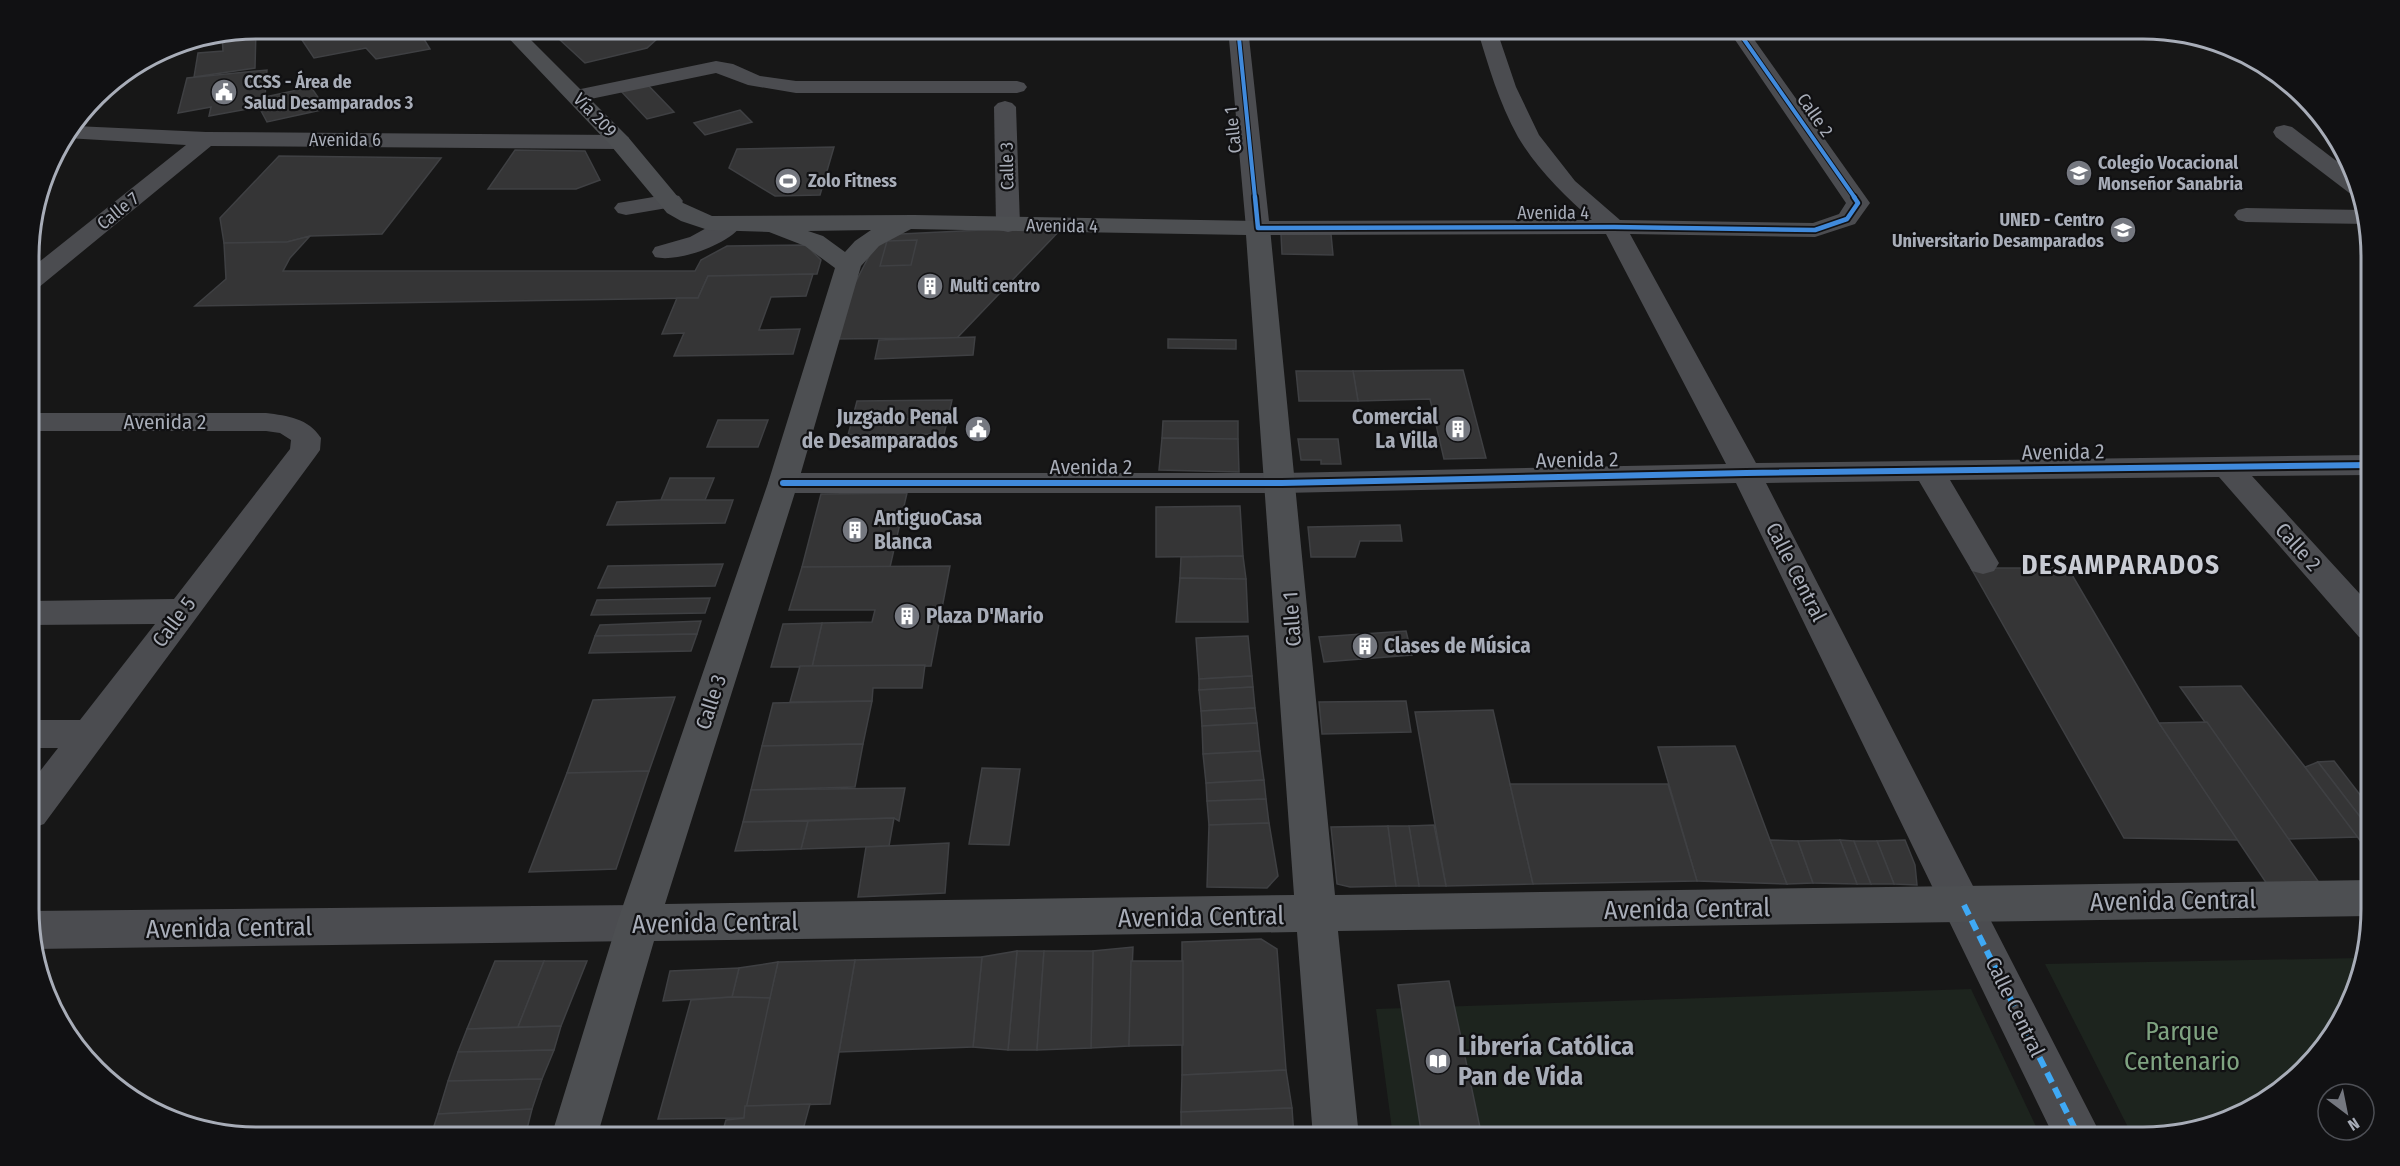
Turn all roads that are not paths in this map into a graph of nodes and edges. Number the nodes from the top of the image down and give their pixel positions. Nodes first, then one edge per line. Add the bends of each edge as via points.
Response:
1 (519, 39) edge
2 (1239, 39) edge
3 (1490, 39) edge
4 (1744, 39) edge
5 (1017, 87) dead end
6 (576, 96) junction
7 (1005, 107) dead end
8 (78, 132) edge
9 (2284, 132) dead end
10 (206, 139) junction
11 (620, 142) junction
12 (2346, 180) edge
13 (667, 198) junction
14 (630, 199) dead end
15 (2246, 215) dead end
16 (2357, 217) edge
17 (1847, 219) joint
18 (914, 222) junction
19 (719, 224) junction
20 (760, 224) junction
21 (1008, 225) junction
22 (1614, 227) junction
23 (1258, 228) junction
24 (666, 246) dead end
25 (848, 266) junction
26 (39, 275) edge
27 (39, 422) edge
28 (299, 429) joint
29 (2361, 465) edge
30 (2226, 466) junction
31 (1929, 471) junction
32 (1746, 473) junction
33 (783, 483) junction
34 (1282, 483) junction
35 (1983, 563) dead end
36 (182, 611) junction
37 (39, 613) edge
38 (2361, 616) edge
39 (39, 734) edge
40 (90, 734) junction
41 (39, 801) edge
42 (2361, 898) edge
43 (1964, 905) junction
44 (1314, 915) junction
45 (638, 923) junction
46 (40, 930) edge
47 (577, 1127) edge
48 (1335, 1127) edge
49 (2074, 1127) edge

1 - 6 main road, Vía 209
2 - 23 street, Calle 1
3 - 22 street, Calle Central via 1529,136 1567,186
4 - 17 street, Calle 2 via 1858,202
5 - 6 street via 796,87 755,81 716,67
6 - 11 main road, Vía 209
7 - 21 street, Calle 3
8 - 10 street, Avenida 6
9 - 12 street
10 - 11 street, Avenida 6 via 470,146
10 - 26 street, Calle 7
11 - 13 main road, Vía 209
13 - 14 street
13 - 19 main road, Avenida 4 via 689,216
15 - 16 street
17 - 22 street, Avenida 4 via 1815,230
18 - 20 main road, Avenida 4
18 - 21 main road, Avenida 4
18 - 25 main road via 864,245
19 - 20 main road, Avenida 4
19 - 24 street via 709,240 684,249
20 - 25 main road via 814,241
21 - 23 main road, Avenida 4
22 - 23 street, Avenida 4
22 - 32 street, Calle Central
23 - 34 main road, Calle 1
25 - 33 main road, Calle 3
27 - 28 street, Avenida 2 via 266,422
28 - 36 street, Calle 5 via 306,438 305,450
29 - 30 street, Avenida 2
30 - 31 street, Avenida 2
30 - 38 street, Calle 2
31 - 32 street, Avenida 2
31 - 35 street
32 - 34 street, Avenida 2
32 - 43 street, Calle Central
33 - 34 street, Avenida 2
33 - 45 main road, Calle 3
34 - 44 main road, Calle 1
36 - 37 street
36 - 40 street, Calle 5
39 - 40 street
40 - 41 street, Calle 5
42 - 43 main road, Avenida Central
43 - 44 main road, Avenida Central
43 - 49 street, Calle Central
44 - 45 main road, Avenida Central
44 - 48 main road, Calle 1
45 - 46 street, Avenida Central
45 - 47 main road, Calle 3

